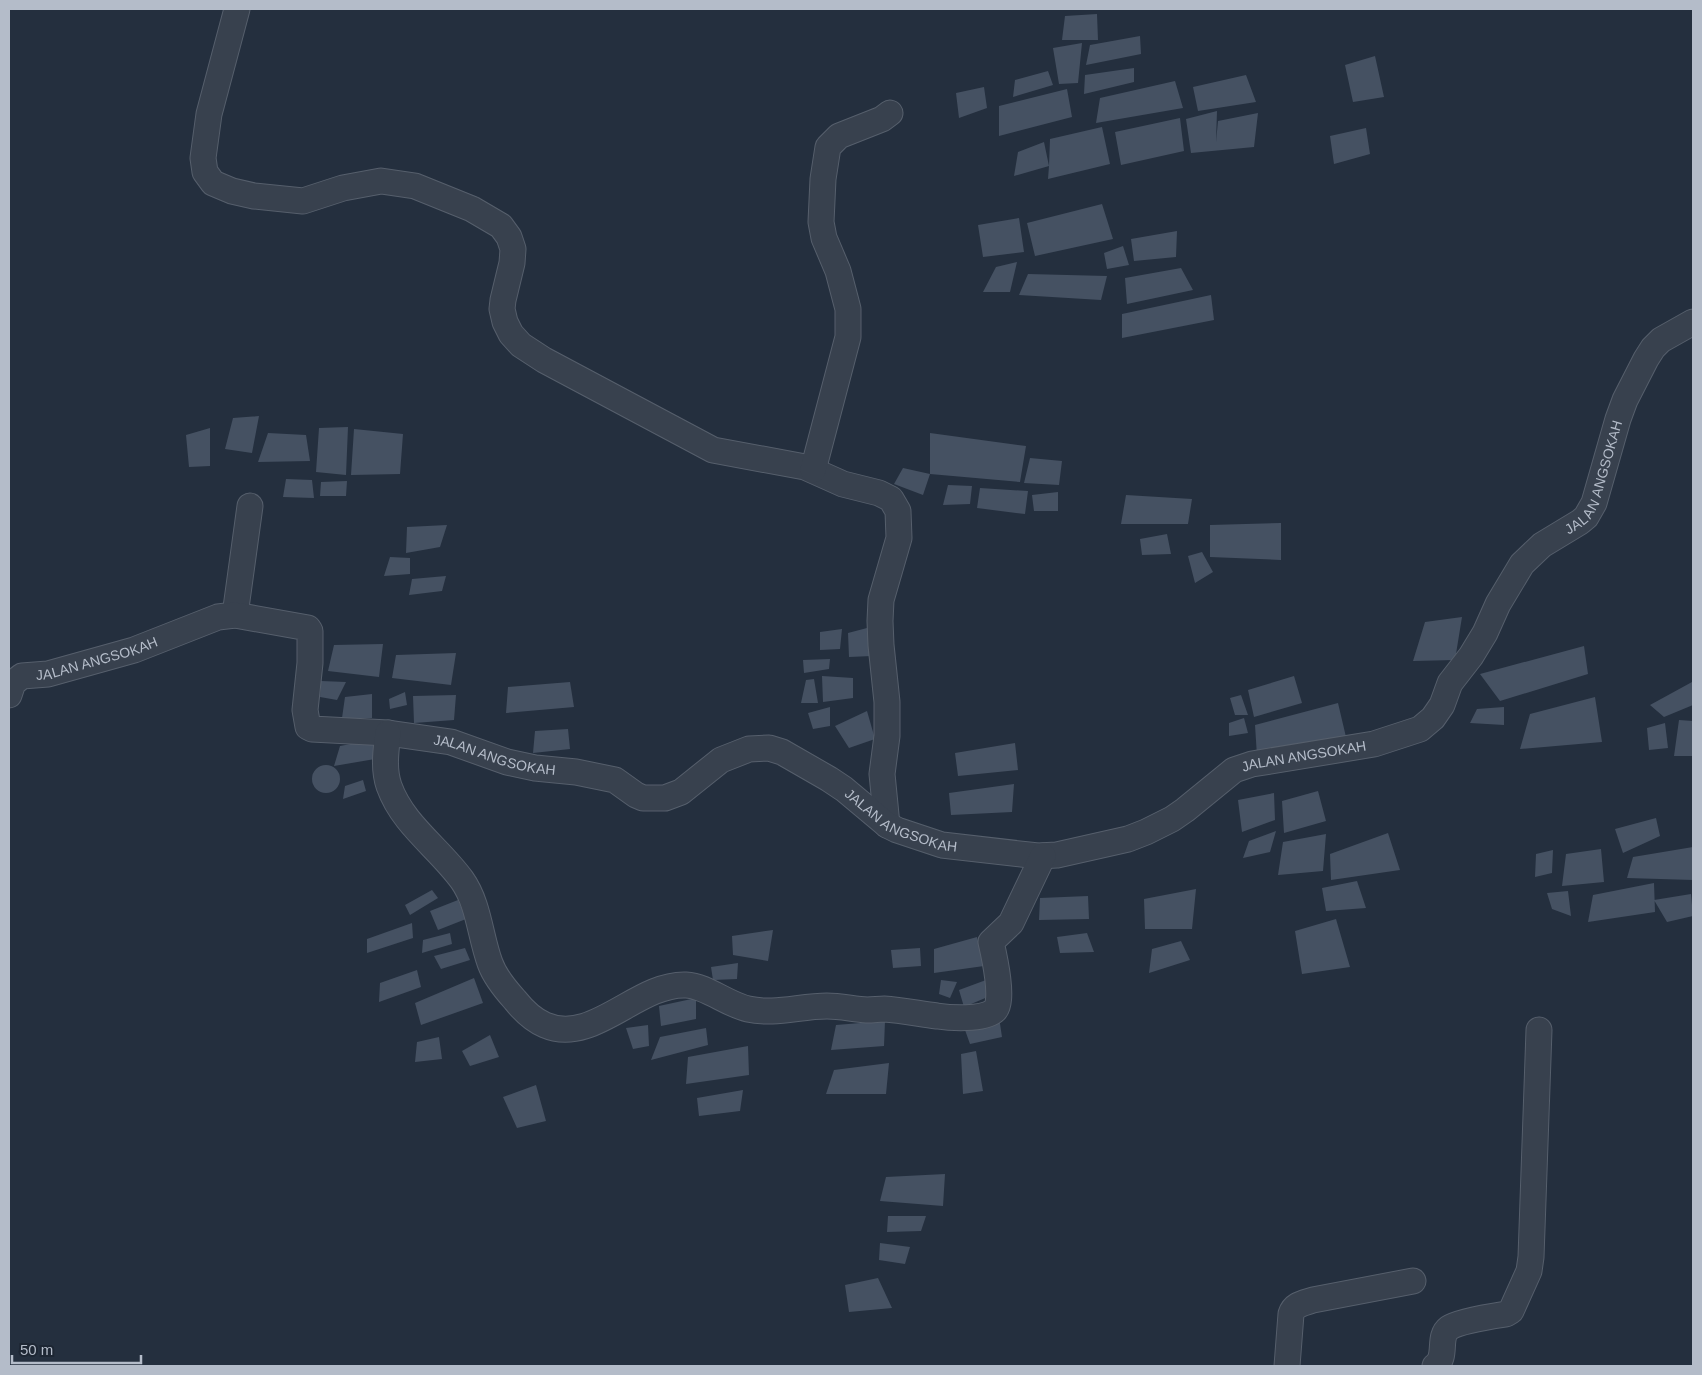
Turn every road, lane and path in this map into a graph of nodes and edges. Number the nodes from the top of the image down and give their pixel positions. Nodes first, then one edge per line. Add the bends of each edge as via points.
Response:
1 (237, 9) edge
2 (890, 113) dead end
3 (1693, 322) edge
4 (813, 470) junction
5 (250, 506) dead end
6 (235, 615) junction
7 (9, 695) edge
8 (388, 733) junction
9 (887, 825) junction
10 (1044, 856) junction
11 (1539, 1030) dead end
12 (1413, 1280) dead end
13 (1287, 1366) edge
14 (1434, 1366) edge

1 - 4 street via 206,132 203,158 205,172 213,183 254,196 303,202 343,188 381,181 416,186 472,209 501,226 509,237 512,263 502,309 511,334 521,345 713,450
2 - 4 street via 839,136 828,147 821,222 846,302 848,337
3 - 10 street, JALAN ANGSOKAH via 1652,348 1625,400 1608,450 1599,491 1586,517 1542,545 1522,564 1471,656 1450,683 1434,718 1420,729 1383,742 1252,764 1234,770 1185,810 1146,832 1111,844
4 - 9 street via 843,484 879,493 891,499 898,511 899,538 881,600 880,621 888,702 882,774
5 - 6 street
6 - 7 street, JALAN ANGSOKAH via 218,617 134,650 48,674 22,676 13,683
6 - 8 street, JALAN ANGSOKAH via 310,630 308,727 324,731
8 - 9 street, JALAN ANGSOKAH via 451,742 507,762 535,768 615,780 644,798 665,798 680,792 721,760 749,749 768,748 782,752 829,779
8 - 10 street via 385,759 388,784 394,798 412,826 462,881 473,901 490,964 497,977 521,1008 535,1020 561,1030 596,1022 642,997 684,984 699,986 747,1009 771,1012 829,1006 883,1009 956,1019 992,1012 999,1000 991,942 1011,923
9 - 10 street, JALAN ANGSOKAH via 942,845
11 - 14 street via 1529,1271 1511,1310 1506,1314 1450,1327 1444,1336 1441,1359
12 - 13 street via 1297,1305 1291,1314

